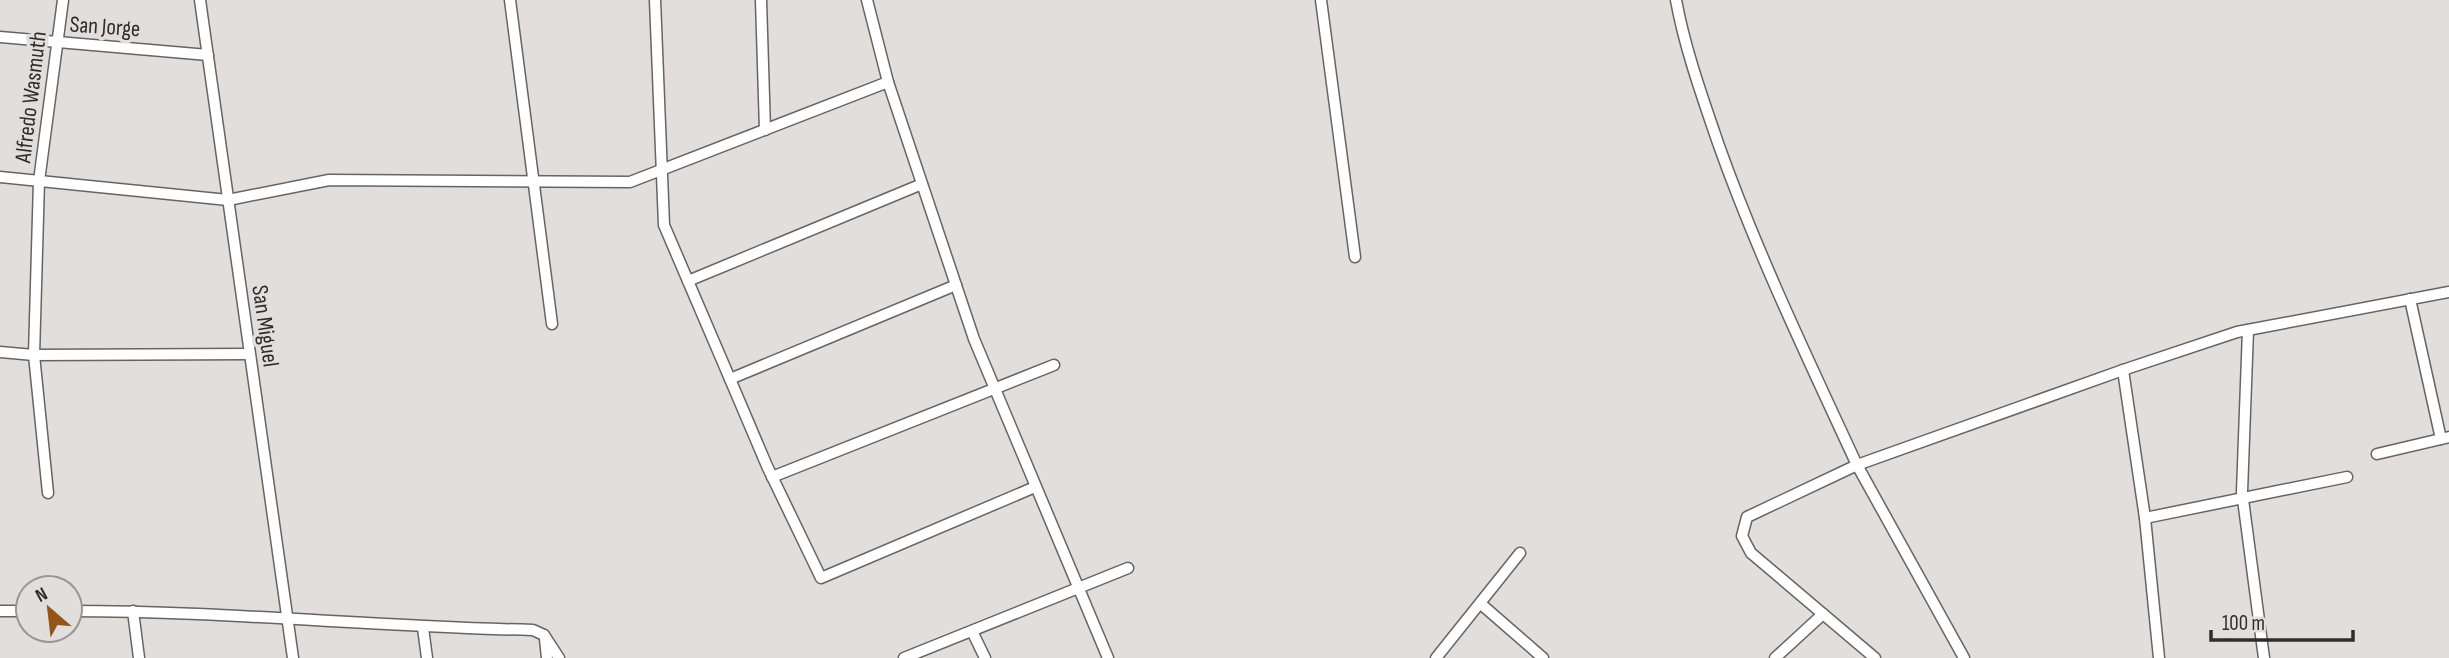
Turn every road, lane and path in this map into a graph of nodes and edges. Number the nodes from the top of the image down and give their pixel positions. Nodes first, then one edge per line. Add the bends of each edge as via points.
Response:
1 (63, 0) edge
2 (200, 0) edge
3 (510, 0) edge
4 (655, 0) edge
5 (761, 0) edge
6 (867, 0) edge
7 (1321, 0) edge
8 (1676, 0) edge
9 (0, 37) edge
10 (57, 43) junction
11 (208, 55) junction
12 (888, 82) junction
13 (765, 130) junction
14 (660, 170) junction
15 (0, 177) edge
16 (39, 181) junction
17 (534, 181) junction
18 (922, 184) junction
19 (228, 200) junction
20 (1355, 257) dead end
21 (688, 281) junction
22 (956, 285) junction
23 (2449, 292) edge
24 (2410, 299) junction
25 (552, 324) dead end
26 (2248, 330) junction
27 (0, 352) edge
28 (34, 355) junction
29 (249, 355) junction
30 (1054, 365) dead end
31 (2123, 370) junction
32 (730, 379) junction
33 (995, 388) junction
34 (2445, 438) edge
35 (2377, 454) dead end
36 (1857, 465) junction
37 (772, 477) junction
38 (2347, 477) dead end
39 (1035, 487) junction
40 (48, 493) dead end
41 (2242, 499) junction
42 (2145, 518) junction
43 (1520, 553) dead end
44 (1128, 568) dead end
45 (1078, 588) junction
46 (1481, 604) junction
47 (84, 611) edge
48 (133, 611) junction
49 (1823, 614) junction
50 (287, 618) junction
51 (423, 628) junction
52 (972, 631) junction
53 (544, 635) junction
54 (139, 658) edge
55 (293, 658) edge
56 (427, 658) edge
57 (548, 658) edge
58 (559, 658) edge
59 (904, 658) edge
60 (985, 658) edge
61 (1108, 658) edge
62 (1436, 658) edge
63 (1543, 658) edge
64 (1775, 658) edge
65 (1875, 658) edge
66 (1964, 658) edge
67 (2160, 658) edge
68 (2264, 658) edge

1 - 10 street, Alfredo Wasmuth
2 - 11 street, San Miguel
3 - 17 street
4 - 14 street
5 - 13 street
6 - 12 street
7 - 20 street
8 - 36 street via 1704,103 1742,210
9 - 10 street, San Jorge
10 - 11 street, San Jorge
10 - 16 street, Alfredo Wasmuth
11 - 19 street, San Miguel
12 - 13 street
12 - 18 street
13 - 14 street
14 - 17 street via 630,182
14 - 21 street via 664,225
15 - 16 street
16 - 19 street
16 - 28 street, Alfredo Wasmuth
17 - 19 street via 329,180
17 - 25 street
18 - 21 street
18 - 22 street
19 - 29 street, San Miguel
21 - 32 street
22 - 32 street
22 - 33 street
23 - 24 street
24 - 26 street
24 - 34 street
26 - 31 street
26 - 41 street
27 - 28 street
28 - 29 street
28 - 40 street, Alfredo Wasmuth
29 - 50 street, San Miguel
30 - 33 street
31 - 36 street
31 - 42 street
32 - 37 street
33 - 37 street
33 - 39 street
34 - 35 street
36 - 49 street via 1747,517 1742,536 1751,553
36 - 66 street
37 - 39 street via 821,578
38 - 41 street
39 - 45 street
41 - 42 street
41 - 68 street
42 - 67 street
43 - 46 street
44 - 45 street
45 - 52 street
45 - 61 street
46 - 62 street
46 - 63 street
47 - 48 street
48 - 50 street
48 - 54 street
49 - 64 street
49 - 65 street
50 - 51 street
50 - 55 street, San Miguel
51 - 53 street via 533,630
51 - 56 street
52 - 59 street
52 - 60 street
53 - 57 street
53 - 58 street

